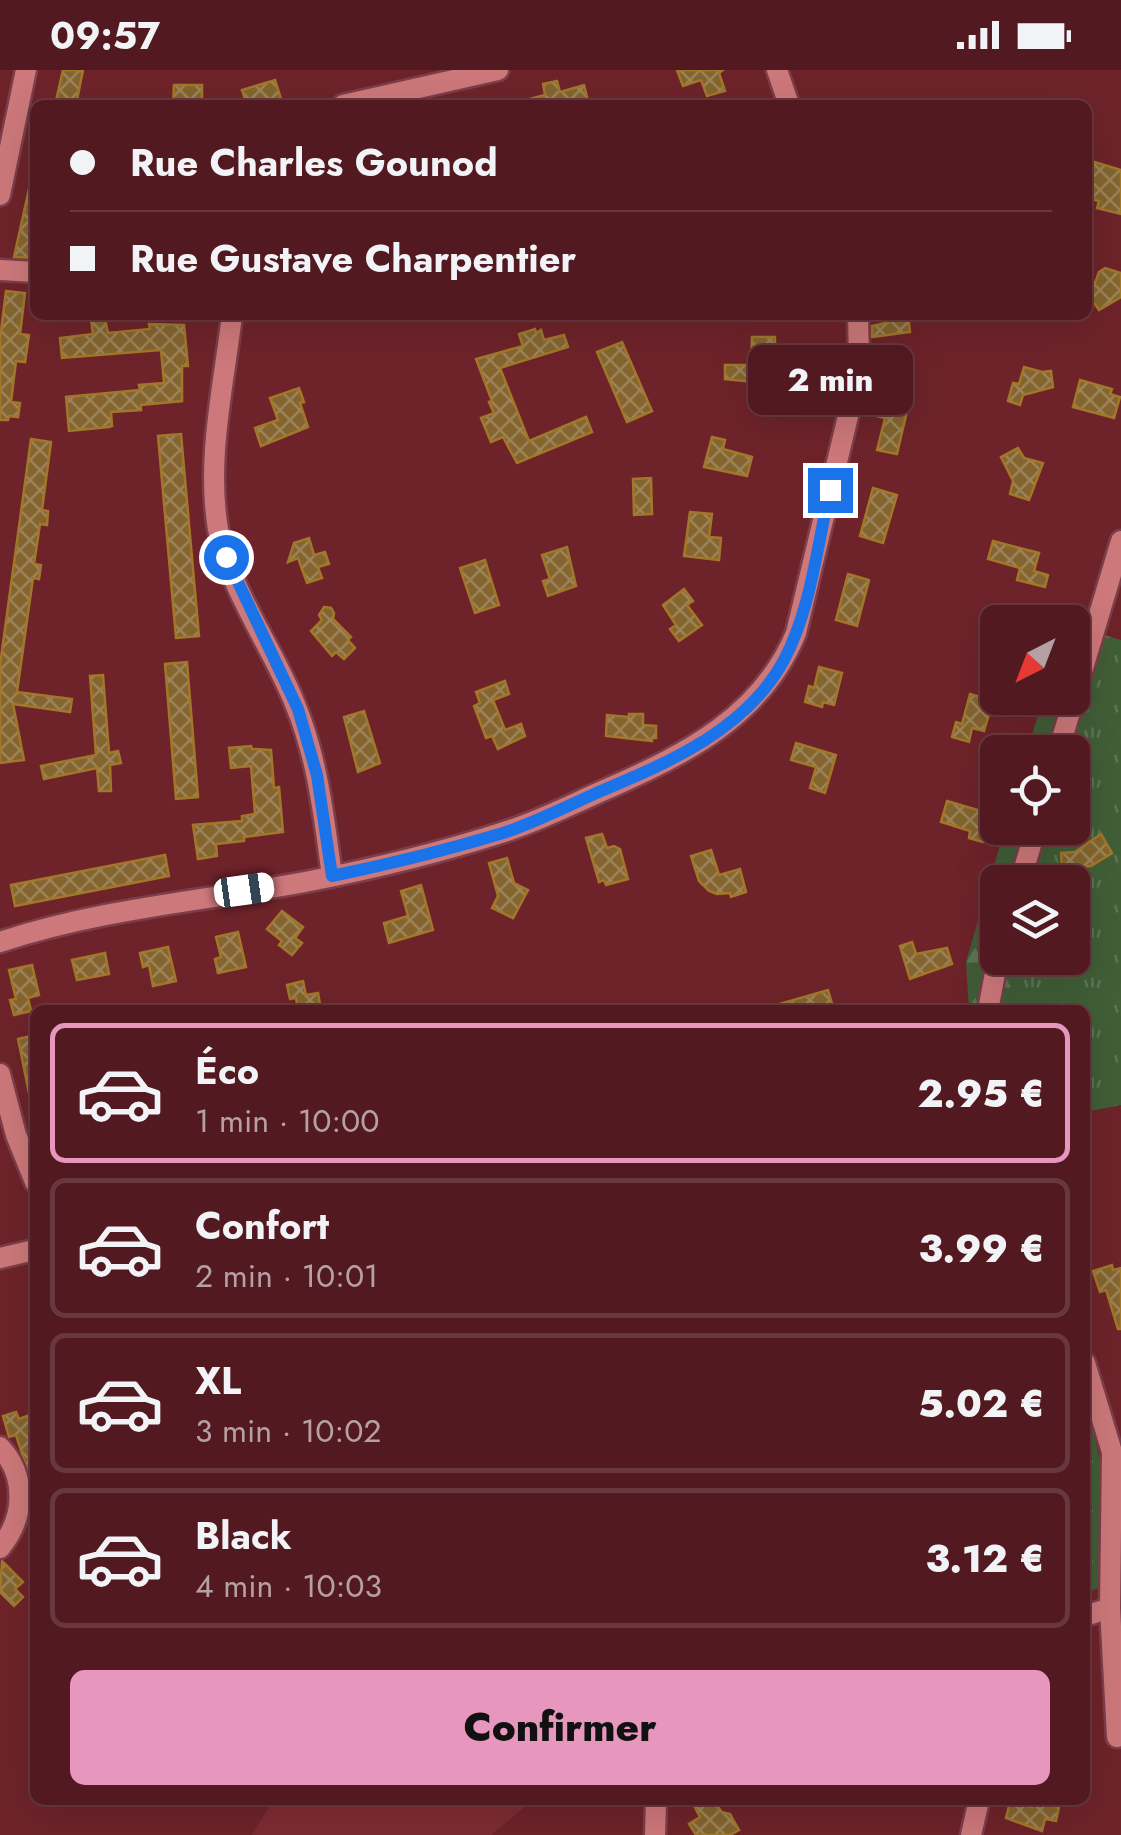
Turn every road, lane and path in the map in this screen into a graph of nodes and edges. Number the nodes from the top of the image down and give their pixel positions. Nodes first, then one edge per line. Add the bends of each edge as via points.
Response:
1 (26, 70) edge
2 (498, 70) edge
3 (776, 70) edge
4 (365, 100) edge
5 (787, 100) edge
6 (8, 119) edge
7 (0, 195) edge
8 (0, 270) edge
9 (30, 272) edge
10 (231, 320) edge
11 (858, 320) edge
12 (1121, 541) edge
13 (1063, 735) edge
14 (332, 876) junction
15 (0, 942) edge
16 (995, 975) edge
17 (989, 1005) edge
18 (0, 1074) edge
19 (30, 1170) edge
20 (30, 1252) edge
21 (0, 1258) edge
22 (1090, 1377) edge
23 (0, 1447) edge
24 (1117, 1452) edge
25 (0, 1548) edge
26 (1110, 1608) junction
27 (1090, 1614) edge
28 (1119, 1732) edge
29 (656, 1805) edge
30 (978, 1805) edge
31 (655, 1835) edge
32 (971, 1835) edge

1 - 6 street
2 - 4 street
3 - 5 street
6 - 7 street
8 - 9 street
10 - 14 street via 214,476 219,532 298,709 317,775
11 - 14 street via 856,388 803,610 784,661 758,696 674,758 531,821
12 - 13 street
14 - 15 street via 172,901
16 - 17 street
18 - 19 street
20 - 21 street
22 - 24 street
23 - 25 street via 12,1462 20,1494 13,1529
24 - 26 street
26 - 27 street
26 - 28 street
29 - 31 street
30 - 32 street

